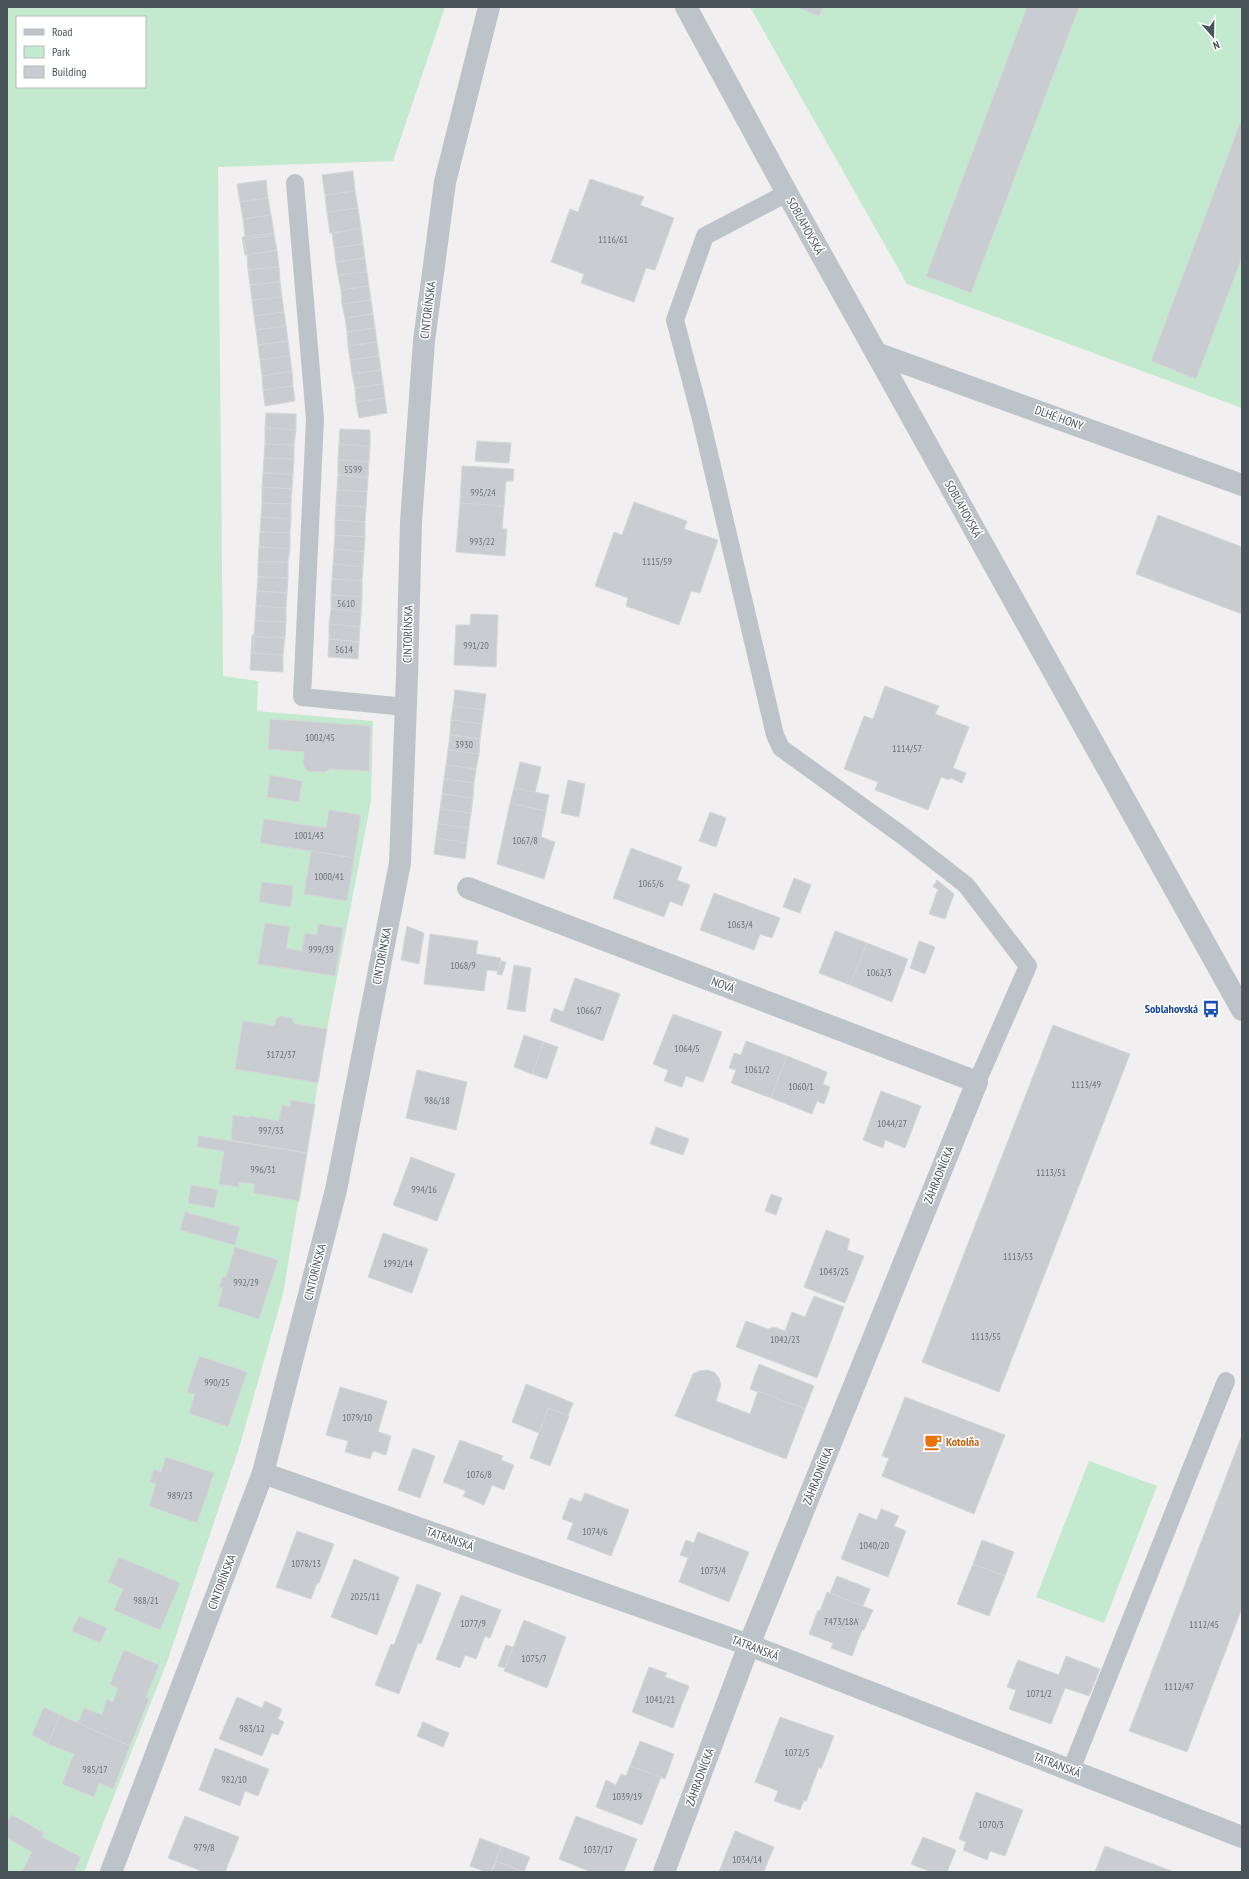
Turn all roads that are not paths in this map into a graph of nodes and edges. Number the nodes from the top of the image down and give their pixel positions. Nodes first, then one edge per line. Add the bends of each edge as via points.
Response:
1 (489, 7) edge
2 (686, 7) edge
3 (296, 183) dead end
4 (787, 193) junction
5 (876, 353) junction
6 (1242, 485) edge
7 (406, 708) junction
8 (468, 888) dead end
9 (1242, 1010) edge
10 (977, 1082) junction
11 (1226, 1381) dead end
12 (263, 1473) junction
13 (749, 1645) junction
14 (1071, 1770) junction
15 (1242, 1837) edge
16 (111, 1872) edge
17 (664, 1872) edge

1 - 7 street, CINTORÍNSKA via 445,182 424,341 410,522
2 - 4 street, SOBLAHOVSKÁ
3 - 7 lane via 315,418 302,697
4 - 5 street, SOBLAHOVSKÁ
4 - 10 lane via 705,236 675,320 700,415 774,735 781,748 966,885 1028,966
5 - 6 street, DLHÉ HONY
5 - 9 street, SOBLAHOVSKÁ
7 - 12 street, CINTORÍNSKA via 400,863 336,1190
8 - 10 street, NOVÁ
10 - 13 street, ZÁHRADNÍCKA
11 - 14 lane
12 - 13 street, TATRANSKÁ
12 - 16 street, CINTORÍNSKA
13 - 14 street, TATRANSKÁ
13 - 17 street, ZÁHRADNÍCKA
14 - 15 street, TATRANSKÁ

